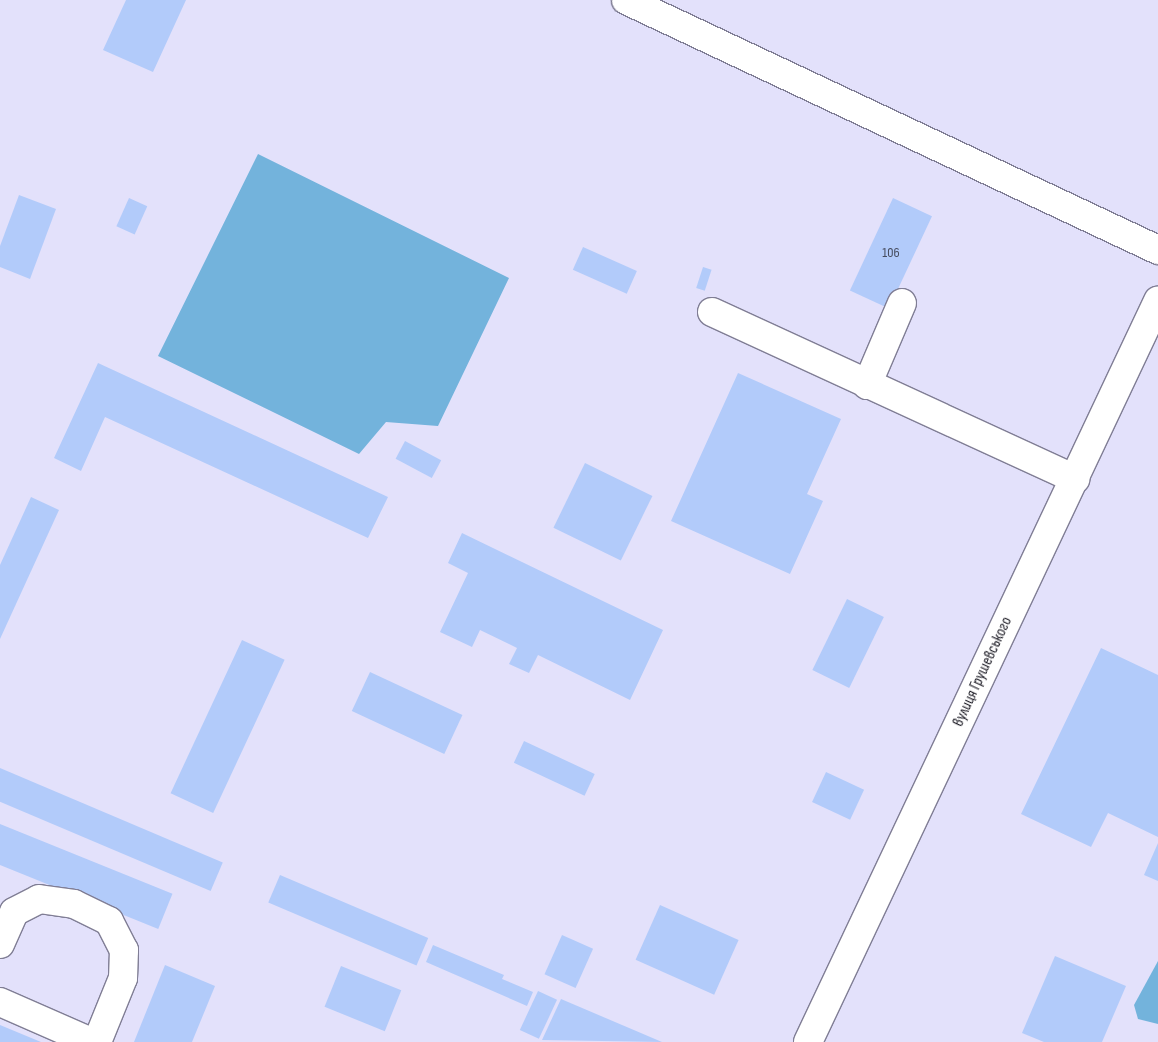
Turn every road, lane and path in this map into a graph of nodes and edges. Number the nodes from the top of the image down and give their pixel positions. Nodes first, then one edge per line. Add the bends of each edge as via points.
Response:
1 (626, 0) edge
2 (1158, 250) edge
3 (1158, 301) edge
4 (902, 303) dead end
5 (712, 312) dead end
6 (867, 385) junction
7 (1075, 479) junction
8 (0, 944) edge
9 (0, 1002) edge
10 (92, 1042) edge
11 (97, 1042) edge
12 (808, 1042) edge

1 - 2 street
3 - 7 street, вулиця Грушевського
4 - 6 street
5 - 6 street
6 - 7 street
7 - 12 street, вулиця Грушевського
8 - 11 street via 14,912 39,899 74,904 109,921 124,950 123,978
9 - 10 street

